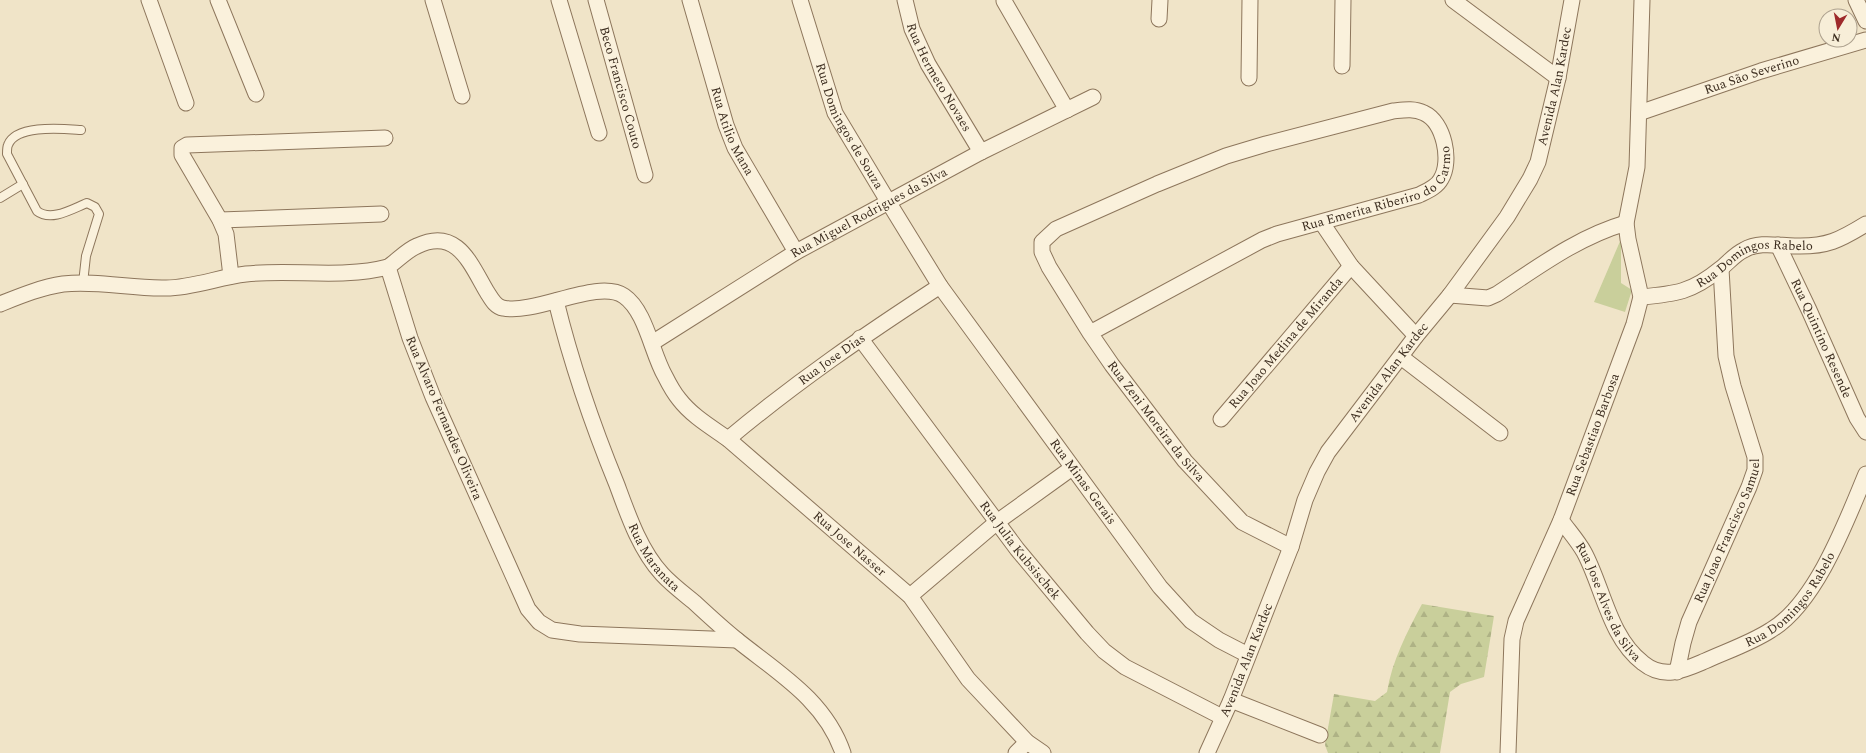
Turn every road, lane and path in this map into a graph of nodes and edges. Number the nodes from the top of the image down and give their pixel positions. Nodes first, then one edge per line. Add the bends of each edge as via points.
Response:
1 (149, 0) edge
2 (218, 0) edge
3 (433, 0) edge
4 (559, 0) edge
5 (596, 0) edge
6 (690, 0) edge
7 (800, 0) edge
8 (905, 0) edge
9 (1160, 0) edge
10 (1250, 0) edge
11 (1343, 0) edge
12 (1453, 0) edge
13 (1572, 0) edge
14 (1642, 0) edge
15 (1856, 0) edge
16 (1004, 1) edge
17 (1159, 19) dead end
18 (1866, 21) edge
19 (1866, 40) edge
20 (1342, 66) dead end
21 (1249, 78) dead end
22 (1558, 78) junction
23 (256, 94) dead end
24 (462, 96) dead end
25 (1093, 97) dead end
26 (186, 103) dead end
27 (1067, 110) junction
28 (1639, 113) junction
29 (81, 130) dead end
30 (598, 133) dead end
31 (385, 138) dead end
32 (981, 152) junction
33 (645, 174) dead end
34 (23, 184) junction
35 (0, 198) edge
36 (888, 204) junction
37 (381, 214) dead end
38 (220, 220) junction
39 (1322, 223) junction
40 (1626, 223) junction
41 (1866, 224) edge
42 (1778, 245) junction
43 (796, 252) junction
44 (1351, 266) junction
45 (388, 267) junction
46 (1049, 267) joint
47 (1721, 269) junction
48 (231, 276) junction
49 (83, 283) junction
50 (940, 286) junction
51 (1450, 295) junction
52 (1641, 297) junction
53 (556, 301) junction
54 (0, 304) edge
55 (1090, 333) junction
56 (1416, 336) junction
57 (860, 338) junction
58 (652, 343) junction
59 (1401, 357) junction
60 (1221, 420) dead end
61 (1866, 432) edge
62 (1500, 433) dead end
63 (728, 439) junction
64 (1072, 468) junction
65 (1866, 474) edge
66 (1561, 520) junction
67 (997, 522) junction
68 (1291, 548) junction
69 (910, 596) junction
70 (737, 640) junction
71 (1248, 655) junction
72 (1671, 673) junction
73 (1231, 700) junction
74 (1222, 717) junction
75 (1320, 735) dead end
76 (1027, 742) junction
77 (843, 753) edge
78 (1016, 753) edge
79 (1043, 753) edge
80 (1207, 753) edge
81 (1508, 753) edge

1 - 26 street
2 - 23 street
3 - 24 street
4 - 30 street
5 - 33 street, Beco Francisco Couto
6 - 43 street, Rua Atilio Mana via 735,148
7 - 36 street, Rua Domingos de Souza via 835,114
8 - 32 street, Rua Hermeto Novaes via 912,29 928,64
9 - 17 street
10 - 21 street
11 - 20 street
12 - 22 street
13 - 22 street, Avenida Alan Kardec
14 - 28 street, Rua Sebastiao Barbosa
15 - 18 street
16 - 27 street
19 - 28 street, Rua São Severino via 1761,71
22 - 51 street, Avenida Alan Kardec via 1538,162 1530,179 1508,217
25 - 27 street, Rua Miguel Rodrigues da Silva
27 - 32 street, Rua Miguel Rodrigues da Silva
28 - 40 street, Rua Sebastiao Barbosa via 1637,167
29 - 34 lane via 42,129 13,138 7,145 7,154
31 - 38 street via 187,144 182,148 182,155
32 - 36 street, Rua Miguel Rodrigues da Silva
34 - 35 lane
34 - 49 lane via 37,211 44,216 53,216 87,203 95,207 99,214 86,256
36 - 43 street, Rua Miguel Rodrigues da Silva
36 - 50 street, Rua Domingos de Souza
37 - 38 street
38 - 48 street via 226,234
39 - 44 street
39 - 46 street, Rua Emerita Riberiro do Carmo via 1432,189 1441,179 1445,167 1445,146 1434,120 1413,109 1393,111 1226,156 1056,229 1042,242 1042,252
39 - 55 street, Rua Emerita Riberiro do Carmo via 1262,240
40 - 51 street via 1598,232 1573,245 1488,298
40 - 52 street, Rua Sebastiao Barbosa
41 - 42 street, Rua Domingos Rabelo via 1842,239 1830,243
42 - 47 street, Rua Domingos Rabelo via 1761,245 1744,250
42 - 61 street, Rua Quintino Resende via 1810,310 1857,418
43 - 58 street, Rua Miguel Rodrigues da Silva
44 - 56 street
44 - 60 street, Rua Joao Medina de Miranda
45 - 48 street via 350,274
45 - 53 street via 416,246 442,240 452,243 461,251 496,305 513,309
45 - 70 street, Rua Alvaro Fernandes Oliveira via 410,338 433,397 528,609 539,622 552,630 580,634
46 - 55 street, Rua Zeni Moreira da Silva
47 - 52 street, Rua Domingos Rabelo via 1690,289 1678,293
47 - 72 street, Rua Joao Francisco Samuel via 1726,356 1732,386 1755,457 1755,470 1689,622
48 - 49 street via 189,286 167,288
49 - 54 street via 62,284
50 - 57 street, Rua Jose Dias
50 - 64 street, Rua Minas Gerais
51 - 56 street, Avenida Alan Kardec
52 - 66 street, Rua Sebastiao Barbosa via 1634,324
53 - 58 street via 590,292 617,292 625,296 636,309
53 - 70 street, Rua Maranata via 569,354 594,428 644,549 662,574
55 - 68 street, Rua Zeni Moreira da Silva via 1185,461 1226,507 1242,522
56 - 59 street, Avenida Alan Kardec
57 - 63 street, Rua Jose Dias via 795,384
57 - 67 street, Rua Julia Kubsischek
58 - 63 street, Rua Jose Nasser via 664,374 679,399 699,419
59 - 62 street
59 - 68 street, Avenida Alan Kardec via 1328,452 1305,500
63 - 69 street, Rua Jose Nasser
64 - 67 street
64 - 71 street, Rua Minas Gerais via 1160,587 1190,621
65 - 72 street, Rua Domingos Rabelo via 1846,522 1809,593 1787,618 1772,630 1742,645
66 - 72 street, Rua Jose Alves da Silva via 1583,551 1618,632 1632,652 1655,670
66 - 81 street, Rua Sebastiao Barbosa via 1516,621 1512,639
67 - 69 street
67 - 74 street, Rua Julia Kubsischek via 1086,634 1104,651 1125,667
68 - 71 street, Avenida Alan Kardec
69 - 76 street, Rua Jose Nasser via 968,679
70 - 77 street, Rua Maranata via 803,691 825,719
71 - 73 street, Avenida Alan Kardec
73 - 74 street, Avenida Alan Kardec
73 - 75 street
74 - 80 street, Avenida Alan Kardec
76 - 78 street
76 - 79 street, Rua Jose Nasser

